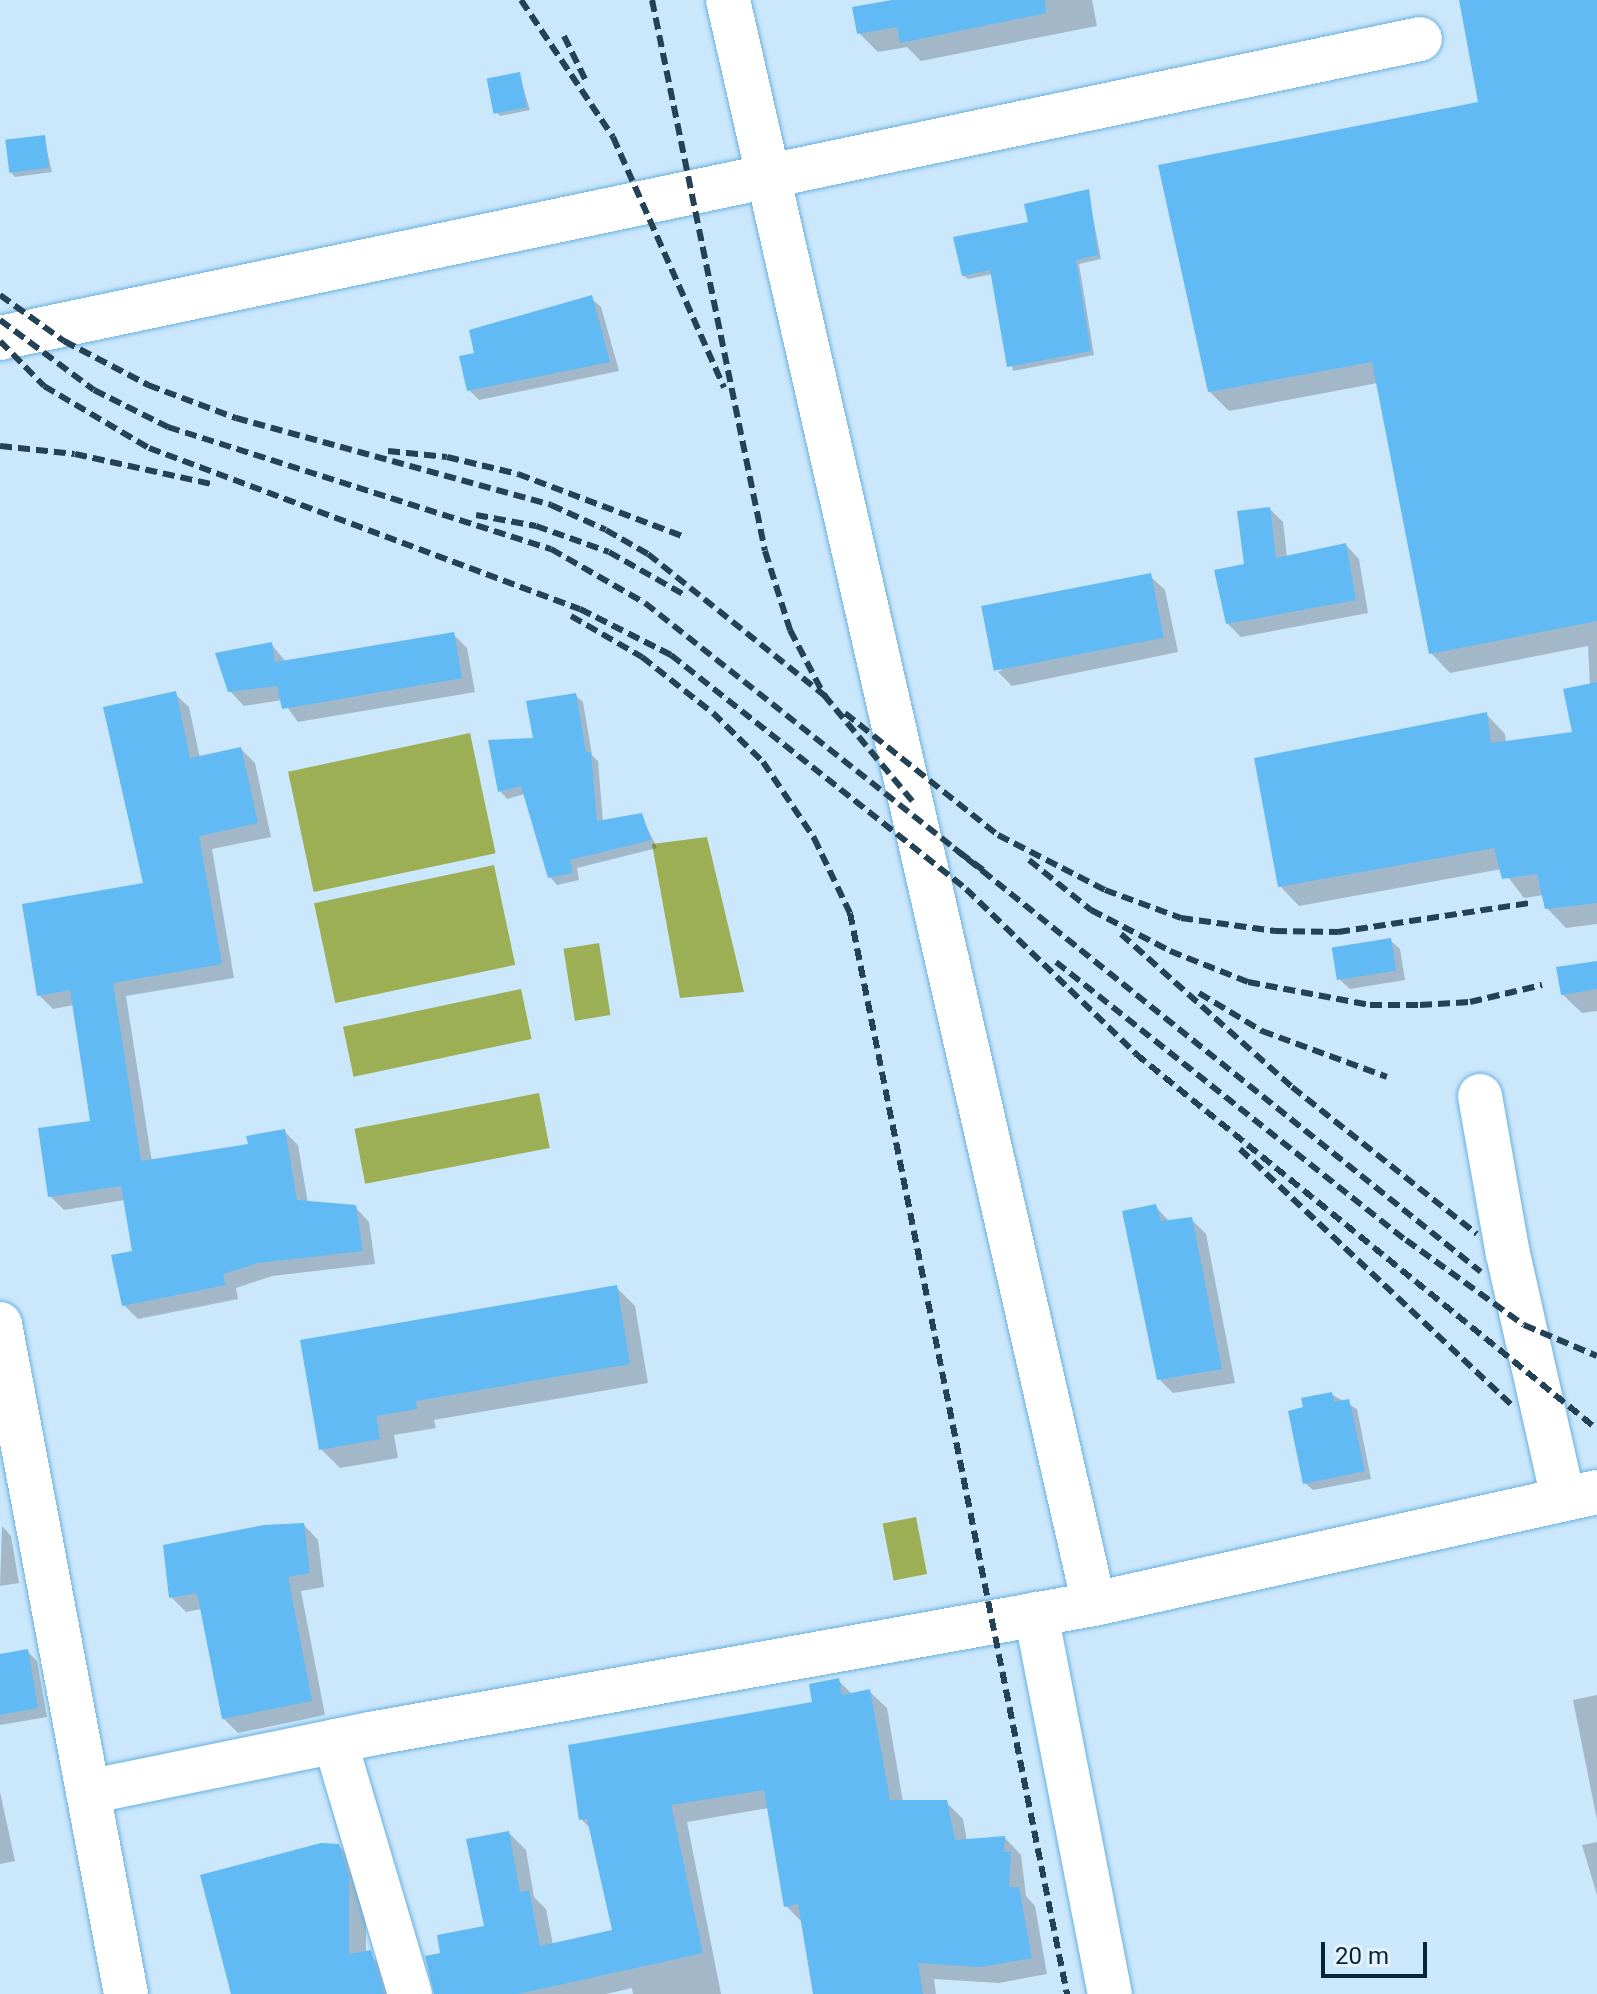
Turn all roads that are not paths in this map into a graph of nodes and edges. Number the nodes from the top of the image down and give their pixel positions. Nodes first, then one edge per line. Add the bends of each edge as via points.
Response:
1 (728, 0) edge
2 (1420, 39) dead end
3 (769, 174) junction
4 (0, 338) edge
5 (1480, 1096) dead end
6 (0, 1324) edge
7 (1580, 1496) edge
8 (1094, 1604) junction
9 (1036, 1614) junction
10 (335, 1741) junction
11 (88, 1792) junction
12 (126, 1994) edge
13 (410, 1994) edge
14 (1110, 1994) edge

1 - 3 lane
2 - 3 lane
3 - 4 lane
3 - 8 lane
5 - 7 lane via 1508,1254
6 - 11 lane
7 - 8 lane
8 - 9 lane
9 - 10 lane
9 - 14 lane
10 - 11 lane
10 - 13 lane
11 - 12 lane

